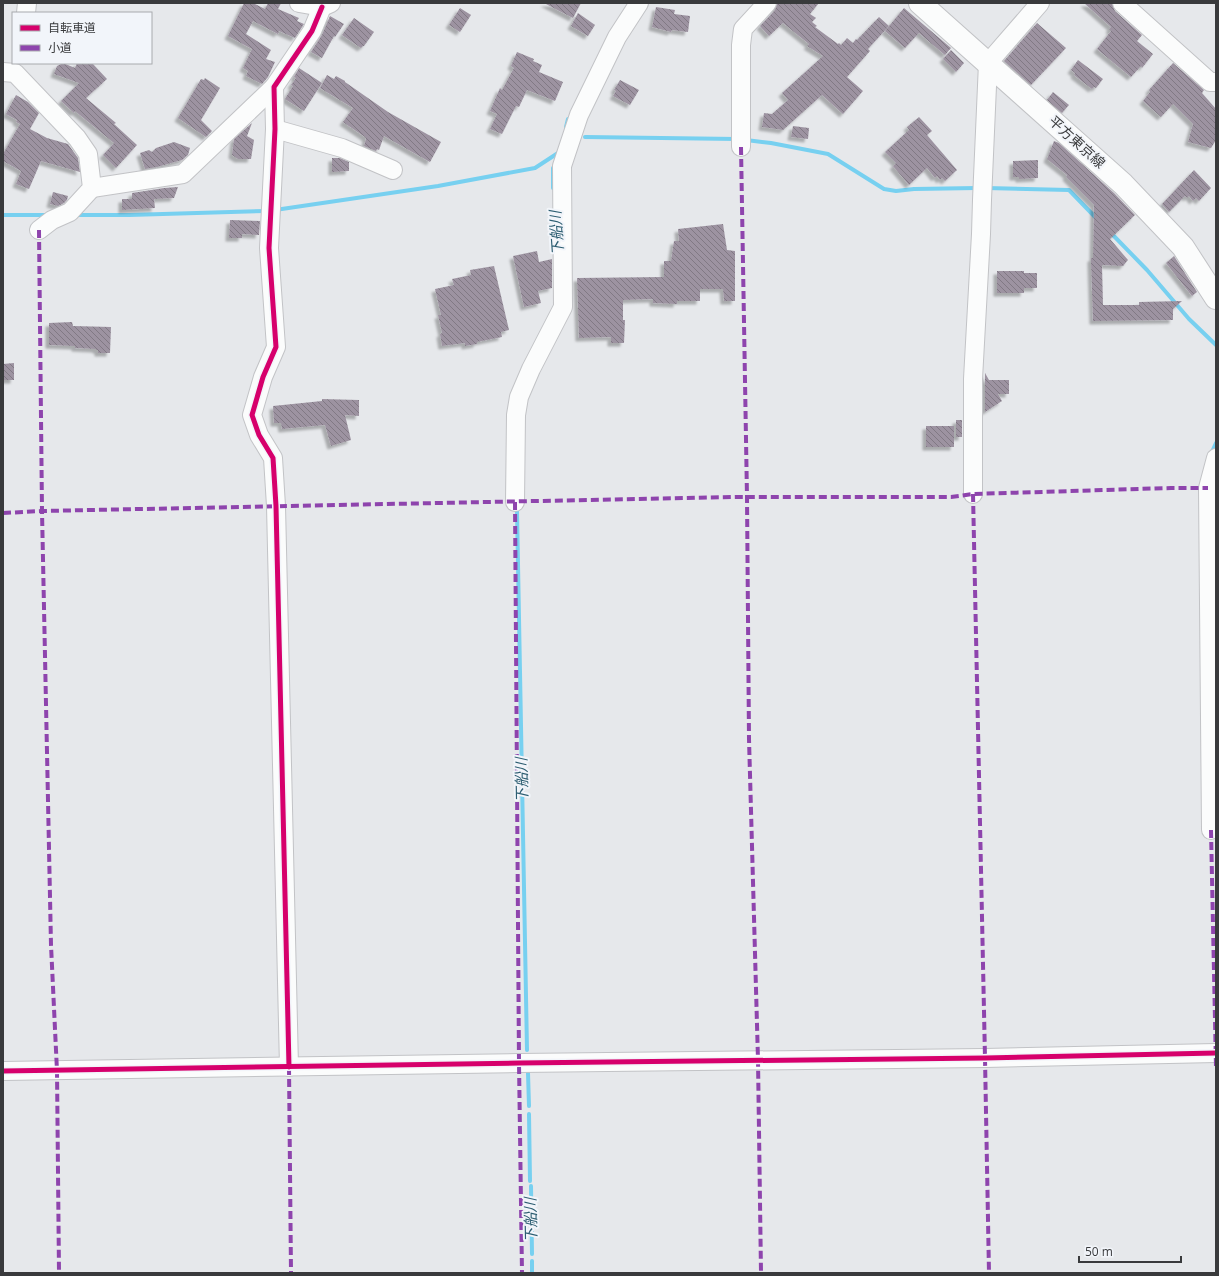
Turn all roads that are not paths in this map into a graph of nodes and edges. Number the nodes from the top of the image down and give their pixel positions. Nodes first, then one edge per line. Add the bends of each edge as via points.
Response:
1 (299, 3) edge
2 (639, 3) edge
3 (767, 3) edge
4 (920, 3) edge
5 (1040, 3) edge
6 (1122, 3) edge
7 (327, 5) edge
8 (988, 63) junction
9 (12, 69) edge
10 (1216, 82) edge
11 (274, 87) junction
12 (275, 129) junction
13 (740, 147) dead end
14 (393, 170) dead end
15 (92, 188) junction
16 (39, 230) dead end
17 (1216, 298) edge
18 (1216, 458) edge
19 (973, 494) dead end
20 (515, 502) dead end
21 (1211, 830) dead end
22 (1216, 1054) edge
23 (289, 1067) junction
24 (3, 1072) edge

1 - 7 street
2 - 20 street via 617,37 579,114 562,166 563,307 519,397 516,414
3 - 13 street via 743,29
4 - 8 main road, 平方東京線
5 - 8 street
6 - 10 street via 1210,82
7 - 11 street
8 - 17 main road, 平方東京線 via 1123,184 1183,247
8 - 19 street via 973,379
9 - 15 street via 77,138 88,154
11 - 12 street
11 - 15 street via 183,174
12 - 14 street via 342,148
12 - 23 street via 269,248 276,347 262,377 252,415 259,435 273,458 276,506
15 - 16 street via 70,212 52,220
18 - 21 street via 1208,488
22 - 23 street
23 - 24 street

